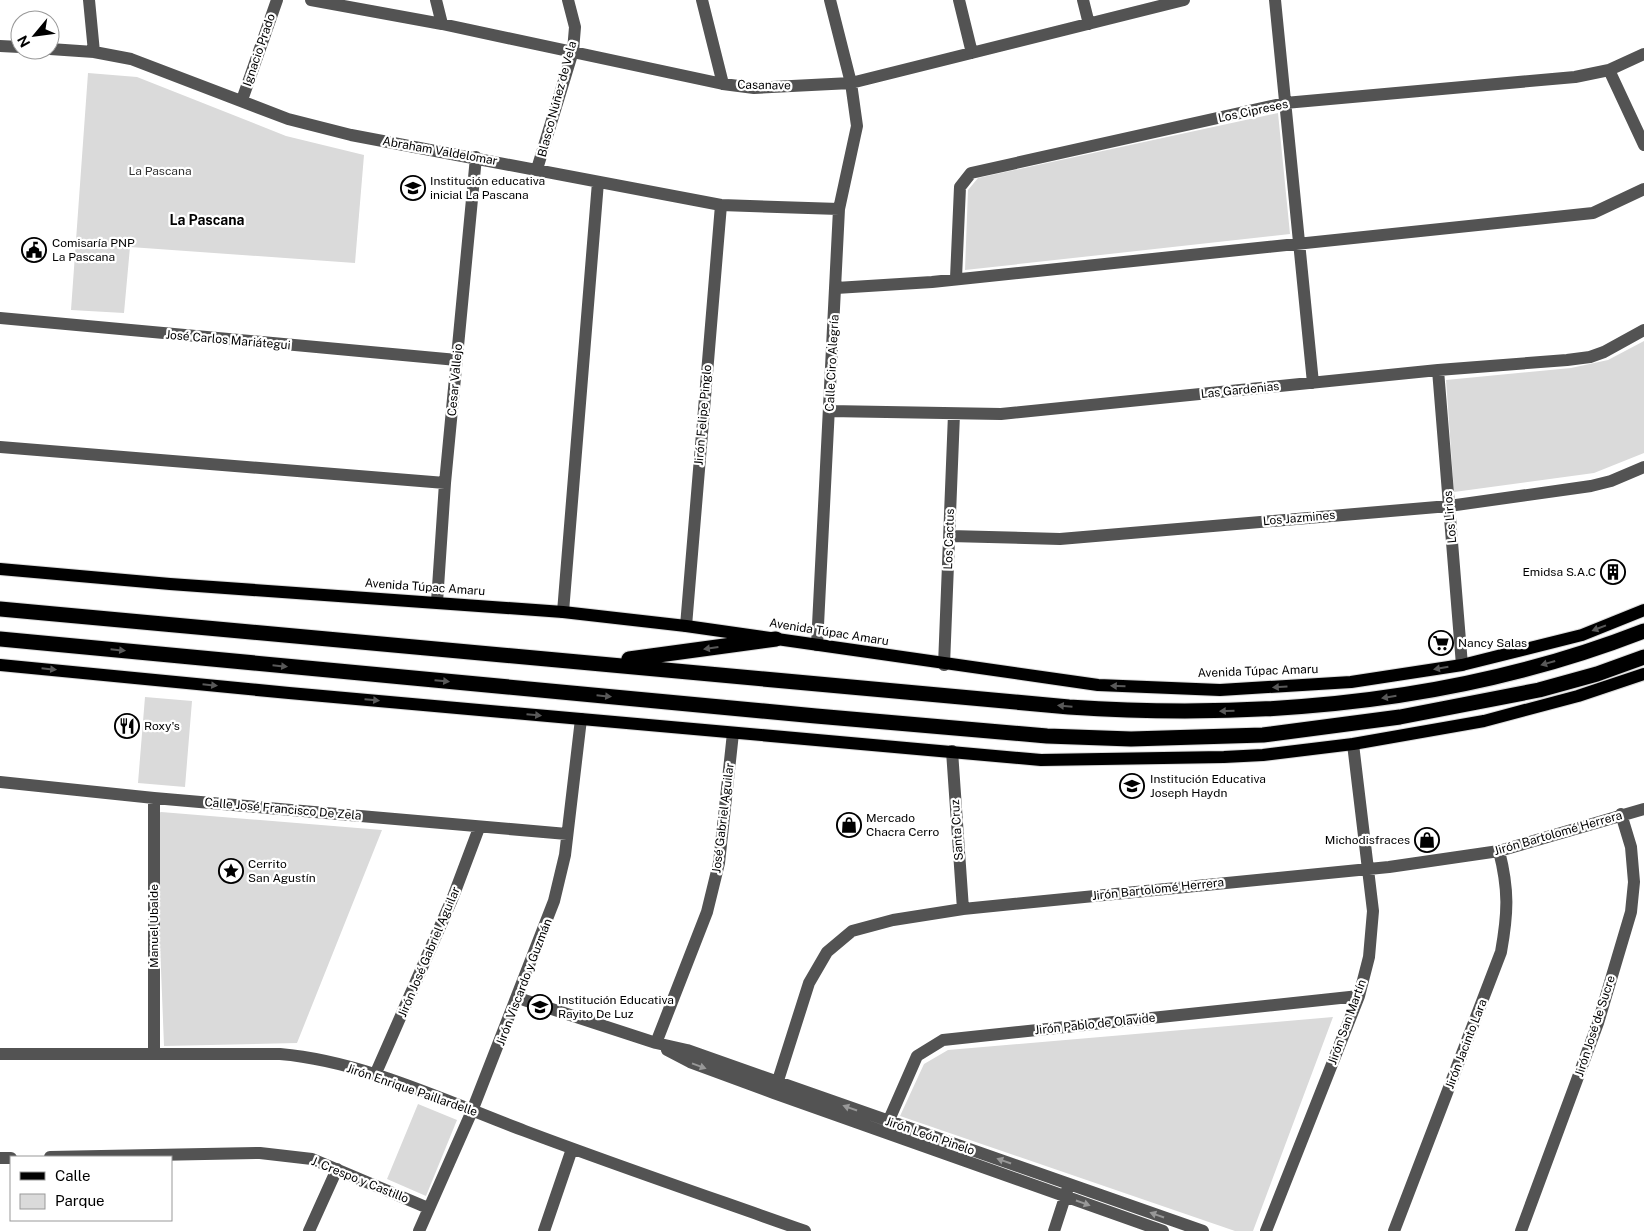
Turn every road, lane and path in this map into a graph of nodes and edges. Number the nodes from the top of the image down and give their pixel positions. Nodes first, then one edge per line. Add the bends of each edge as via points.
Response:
1 (89, 0) edge
2 (276, 0) edge
3 (312, 0) edge
4 (436, 0) edge
5 (568, 0) edge
6 (702, 0) edge
7 (830, 0) edge
8 (959, 0) edge
9 (1083, 0) edge
10 (1184, 0) edge
11 (1275, 0) edge
12 (442, 24) junction
13 (1089, 24) junction
14 (60, 50) edge
15 (572, 51) junction
16 (94, 52) junction
17 (972, 53) junction
18 (1644, 54) edge
19 (1609, 70) junction
20 (723, 84) junction
21 (851, 84) junction
22 (242, 100) junction
23 (1285, 103) junction
24 (1644, 144) edge
25 (476, 157) junction
26 (537, 170) junction
27 (598, 182) junction
28 (1644, 189) edge
29 (721, 205) junction
30 (839, 209) junction
31 (1299, 242) junction
32 (956, 278) junction
33 (836, 288) junction
34 (0, 318) edge
35 (1644, 330) edge
36 (457, 360) junction
37 (1438, 370) junction
38 (1313, 383) junction
39 (829, 411) junction
40 (954, 414) junction
41 (0, 447) edge
42 (1644, 467) edge
43 (445, 483) junction
44 (1449, 506) junction
45 (950, 536) junction
46 (0, 569) edge
47 (437, 602) junction
48 (0, 609) edge
49 (1644, 610) edge
50 (563, 612) junction
51 (686, 626) junction
52 (1644, 631) edge
53 (0, 639) edge
54 (776, 639) junction
55 (817, 645) junction
56 (1644, 657) edge
57 (604, 663) junction
58 (944, 664) junction
59 (0, 665) edge
60 (1462, 665) junction
61 (1644, 674) edge
62 (581, 719) junction
63 (733, 733) junction
64 (1353, 744) junction
65 (952, 751) junction
66 (0, 782) edge
67 (154, 798) junction
68 (1644, 809) edge
69 (1621, 814) junction
70 (479, 828) junction
71 (567, 834) junction
72 (1499, 851) junction
73 (1366, 868) junction
74 (963, 909) junction
75 (1359, 996) junction
76 (518, 998) junction
77 (656, 1043) junction
78 (0, 1054) edge
79 (154, 1054) junction
80 (375, 1075) junction
81 (776, 1088) junction
82 (472, 1111) junction
83 (886, 1126) junction
84 (572, 1149) junction
85 (102, 1156) edge
86 (337, 1169) junction
87 (1067, 1190) junction
88 (428, 1208) junction
89 (309, 1231) edge
90 (419, 1231) edge
91 (544, 1231) edge
92 (804, 1231) edge
93 (1054, 1231) edge
94 (1163, 1231) edge
95 (1203, 1231) edge
96 (1266, 1231) edge
97 (1394, 1231) edge
98 (1521, 1231) edge

1 - 16 street
2 - 22 street, Ignacio Prado
3 - 12 street, Casanave
4 - 12 street
5 - 15 street, Blasco Núñez de Vela via 575,27
6 - 20 street
7 - 21 street, Calle Ciro Alegría
8 - 17 street
9 - 13 street
10 - 13 street, Casanave
11 - 23 street
12 - 15 street, Casanave
13 - 17 street, Casanave
14 - 16 street, Abraham Valdelomar
15 - 20 street, Casanave
15 - 26 street, Blasco Núñez de Vela
16 - 22 street, Abraham Valdelomar via 132,59
17 - 21 street, Casanave
18 - 19 street, Los Cipreses
19 - 23 street, Los Cipreses via 1576,77
19 - 24 street
20 - 21 street, Casanave via 754,88
21 - 30 street, Calle Ciro Alegría via 856,126
22 - 25 street, Abraham Valdelomar via 288,119 351,135
23 - 31 street
23 - 32 street, Los Cipreses via 971,173 960,188
25 - 26 street, Abraham Valdelomar
25 - 36 street, Cesar Vallejo
26 - 27 street, Abraham Valdelomar
27 - 29 street, Abraham Valdelomar
27 - 50 street
28 - 31 street via 1593,213
29 - 30 street, Abraham Valdelomar
29 - 51 street, Jirón Felipe Pinglo
30 - 33 street, Calle Ciro Alegría
31 - 32 street
31 - 38 street
32 - 33 street
33 - 39 street, Calle Ciro Alegría
34 - 36 street, José Carlos Mariátegui
35 - 37 street, Las Gardenias via 1590,357
36 - 43 street, Cesar Vallejo
37 - 38 street, Las Gardenias
37 - 44 street, Los Lirios
38 - 40 street, Las Gardenias via 1001,414
39 - 40 street, Las Gardenias
39 - 55 street, Calle Ciro Alegría
40 - 45 street, Los Cactus
41 - 43 street
42 - 44 street, Los Jazmines via 1591,486
43 - 47 street, Cesar Vallejo
44 - 45 street, Los Jazmines via 1060,539
44 - 60 street, Los Lirios
45 - 58 street, Los Cactus
46 - 47 main road, Avenida Túpac Amaru
47 - 50 main road, Avenida Túpac Amaru
48 - 57 highway
49 -> 60 main road, Avenida Túpac Amaru via 1582,634
50 - 51 main road, Avenida Túpac Amaru
51 - 54 main road, Avenida Túpac Amaru
52 -> 57 highway via 1599,649 1534,667 1432,689 1312,706 1203,712 1068,707
53 -> 56 highway via 816,716 1047,736 1131,739 1263,734 1400,718 1539,690
54 - 55 main road, Avenida Túpac Amaru
54 -> 57 highway
55 - 58 main road, Avenida Túpac Amaru
60 -> 58 main road, Avenida Túpac Amaru via 1351,682 1220,690 1098,685
59 -> 62 main road
61 - 64 main road via 1578,696 1484,721
62 - 63 main road
62 - 71 street, Jirón Viscardo y Guzmán
63 - 65 main road
63 - 77 street, José Gabriel Aguilar via 719,863 707,912
64 - 65 main road via 1224,757 1041,760
64 - 73 street, Jirón San Martín
65 - 74 street, Santa Cruz
66 - 67 street, Calle José Francisco De Zela
67 - 70 street, Calle José Francisco De Zela
67 - 79 street, Manuel Ubalde
68 - 69 street, Jirón Bartolomé Herrera
69 - 72 street, Jirón Bartolomé Herrera
69 - 98 street, Jirón José de Sucre via 1632,856 1631,912 1598,1023
70 - 71 street, Calle José Francisco De Zela
70 - 80 street, Jirón José Gabriel Aguilar via 453,898
71 - 76 street, Jirón Viscardo y Guzmán via 554,901
72 - 73 street, Jirón Bartolomé Herrera
72 - 97 street, Jirón Jacinto Lara via 1507,880 1507,916 1501,952
73 - 74 street, Jirón Bartolomé Herrera
73 - 75 street, Jirón San Martín via 1373,911 1369,957
74 - 81 street, Jirón Bartolomé Herrera via 852,930 827,952 809,983
75 - 83 street, Jirón Pablo de Olavide via 943,1040 917,1056
75 - 96 street, Jirón San Martín
76 - 77 street, Jirón León Pinelo
76 - 82 street, Jirón Viscardo y Guzmán
77 - 81 street, Jirón León Pinelo via 690,1062
78 - 79 street, Jirón Enrique Paillardelle
79 - 80 street, Jirón Enrique Paillardelle via 298,1056
80 - 82 street, Jirón Enrique Paillardelle
81 - 83 street, Jirón León Pinelo
82 - 84 street, Jirón Enrique Paillardelle
82 - 88 street, Jirón Viscardo y Guzmán
83 - 87 street, Jirón León Pinelo
84 - 91 street
84 - 92 street, Jirón Enrique Paillardelle
85 - 86 street, J. Crespo y Castillo via 260,1153 312,1159
86 - 88 street, J. Crespo y Castillo
86 - 89 street
87 - 93 street
87 -> 94 street, Jirón León Pinelo
95 -> 87 street, Jirón León Pinelo
88 - 90 street, Jirón Viscardo y Guzmán

